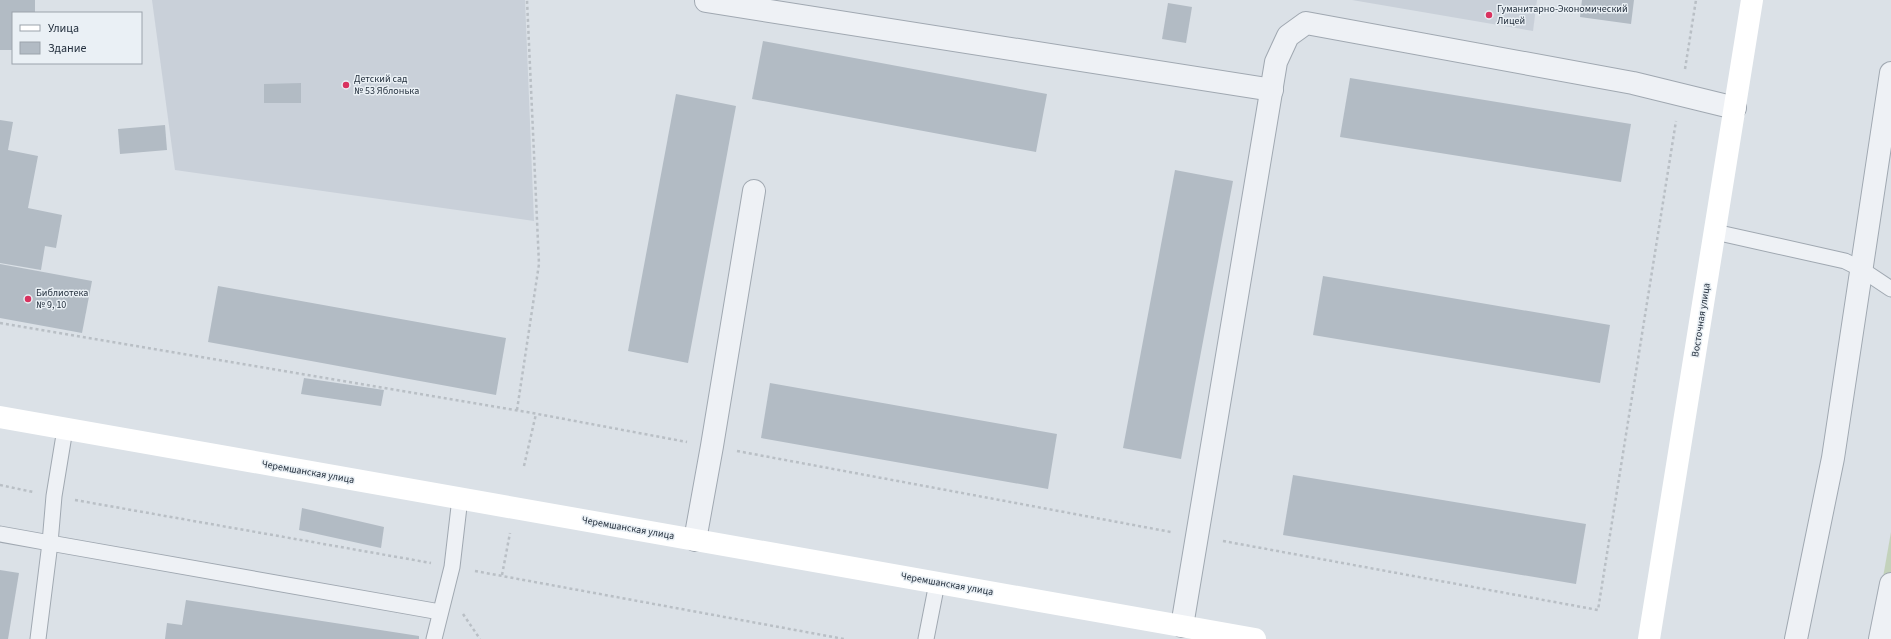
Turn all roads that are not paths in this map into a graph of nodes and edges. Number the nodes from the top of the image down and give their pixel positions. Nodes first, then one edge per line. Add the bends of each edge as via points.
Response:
1 (1752, 0) edge
2 (706, 1) edge
3 (1891, 74) edge
4 (1272, 90) junction
5 (1735, 108) junction
6 (754, 191) dead end
7 (1715, 232) junction
8 (1861, 269) junction
9 (1891, 290) edge
10 (0, 417) edge
11 (65, 429) junction
12 (460, 498) junction
13 (0, 534) edge
14 (695, 540) junction
15 (50, 543) junction
16 (937, 583) junction
17 (1891, 584) edge
18 (440, 612) junction
19 (1182, 626) junction
20 (38, 639) edge
21 (434, 639) edge
22 (926, 639) edge
23 (1255, 639) edge
24 (1649, 639) edge
25 (1796, 639) edge
26 (1880, 639) edge

1 - 5 street, Восточная улица
2 - 4 street
3 - 8 street
4 - 5 street via 1276,62 1288,36 1306,23 1633,83
4 - 19 street via 1199,537
5 - 7 street, Восточная улица
6 - 14 street
7 - 8 lane via 1845,261
7 - 24 street, Восточная улица
8 - 9 lane
8 - 25 street via 1833,458
10 - 11 street, Черемшанская улица
11 - 12 street, Черемшанская улица
11 - 15 lane via 54,496
12 - 14 street, Черемшанская улица
12 - 18 lane via 452,567
13 - 15 lane
14 - 16 street, Черемшанская улица
15 - 18 lane
15 - 20 lane
16 - 19 street, Черемшанская улица
16 - 22 lane
17 - 26 street
18 - 21 lane
19 - 23 street, Черемшанская улица

